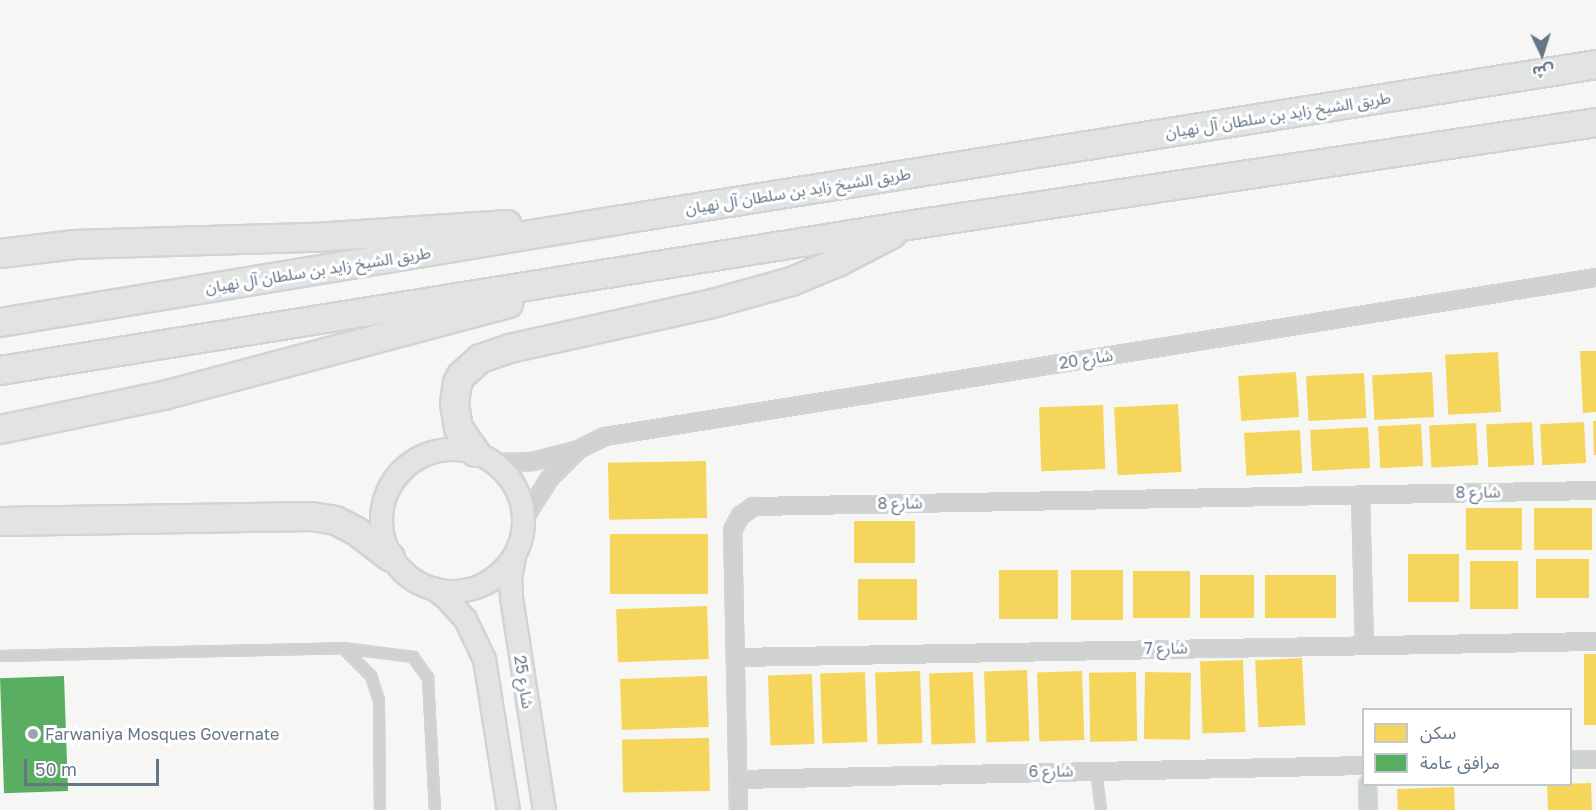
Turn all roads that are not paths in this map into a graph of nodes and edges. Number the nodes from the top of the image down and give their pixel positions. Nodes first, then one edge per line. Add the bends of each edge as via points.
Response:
1 (1596, 64) edge
2 (1596, 122) edge
3 (622, 219) junction
4 (907, 225) junction
5 (0, 253) edge
6 (630, 268) junction
7 (1596, 277) edge
8 (0, 322) edge
9 (0, 370) edge
10 (0, 429) edge
11 (578, 449) junction
12 (484, 457) junction
13 (1596, 489) edge
14 (1360, 495) junction
15 (523, 519) junction
16 (7, 523) edge
17 (514, 554) junction
18 (390, 556) junction
19 (433, 588) junction
20 (1596, 641) edge
21 (1364, 643) junction
22 (344, 648) junction
23 (0, 656) edge
24 (736, 657) junction
25 (1572, 759) edge
26 (1596, 759) edge
27 (1362, 765) edge
28 (1096, 770) junction
29 (738, 779) junction
30 (1367, 786) edge
31 (380, 810) edge
32 (435, 810) edge
33 (508, 810) edge
34 (544, 810) edge
35 (738, 810) edge
36 (1101, 810) edge
37 (1368, 810) edge

1 - 3 highway, طريق الشيخ زايد بن سلطان آل نهيان
2 - 4 highway
3 - 5 highway via 428,227 315,237 74,244
3 - 8 highway, طريق الشيخ زايد بن سلطان آل نهيان
4 - 6 highway
4 - 12 highway via 791,281 480,358 461,375 454,403 464,441
6 - 9 highway
6 - 10 highway via 197,386
7 - 11 street, شارع 20 via 657,427 605,436
11 - 12 street, شارع 20 via 532,461
11 - 15 street, شارع 20 via 549,478
12 - 15 street via 513,483
12 - 18 street via 450,448 426,453 396,475 380,515 381,533
13 - 14 street, شارع 8
14 - 21 street
14 - 24 street, شارع 8 via 753,506 740,515 732,530
15 - 17 street
16 - 18 highway via 311,516 335,520 355,530
17 - 19 street via 499,574 477,586 453,591
17 - 34 street, شارع 25 via 512,597
18 - 19 street via 406,575
19 - 33 street, شارع 25 via 465,620 484,659
20 - 21 street, شارع 7
21 - 24 street, شارع 7
22 - 23 lane
22 - 31 lane via 371,676 379,700
22 - 32 lane via 413,657 428,678
24 - 29 street, شارع 8
25 - 26 street
27 - 28 street, شارع 6
28 - 29 street, شارع 6
28 - 36 lane
29 - 35 street, شارع 8
30 - 37 street

